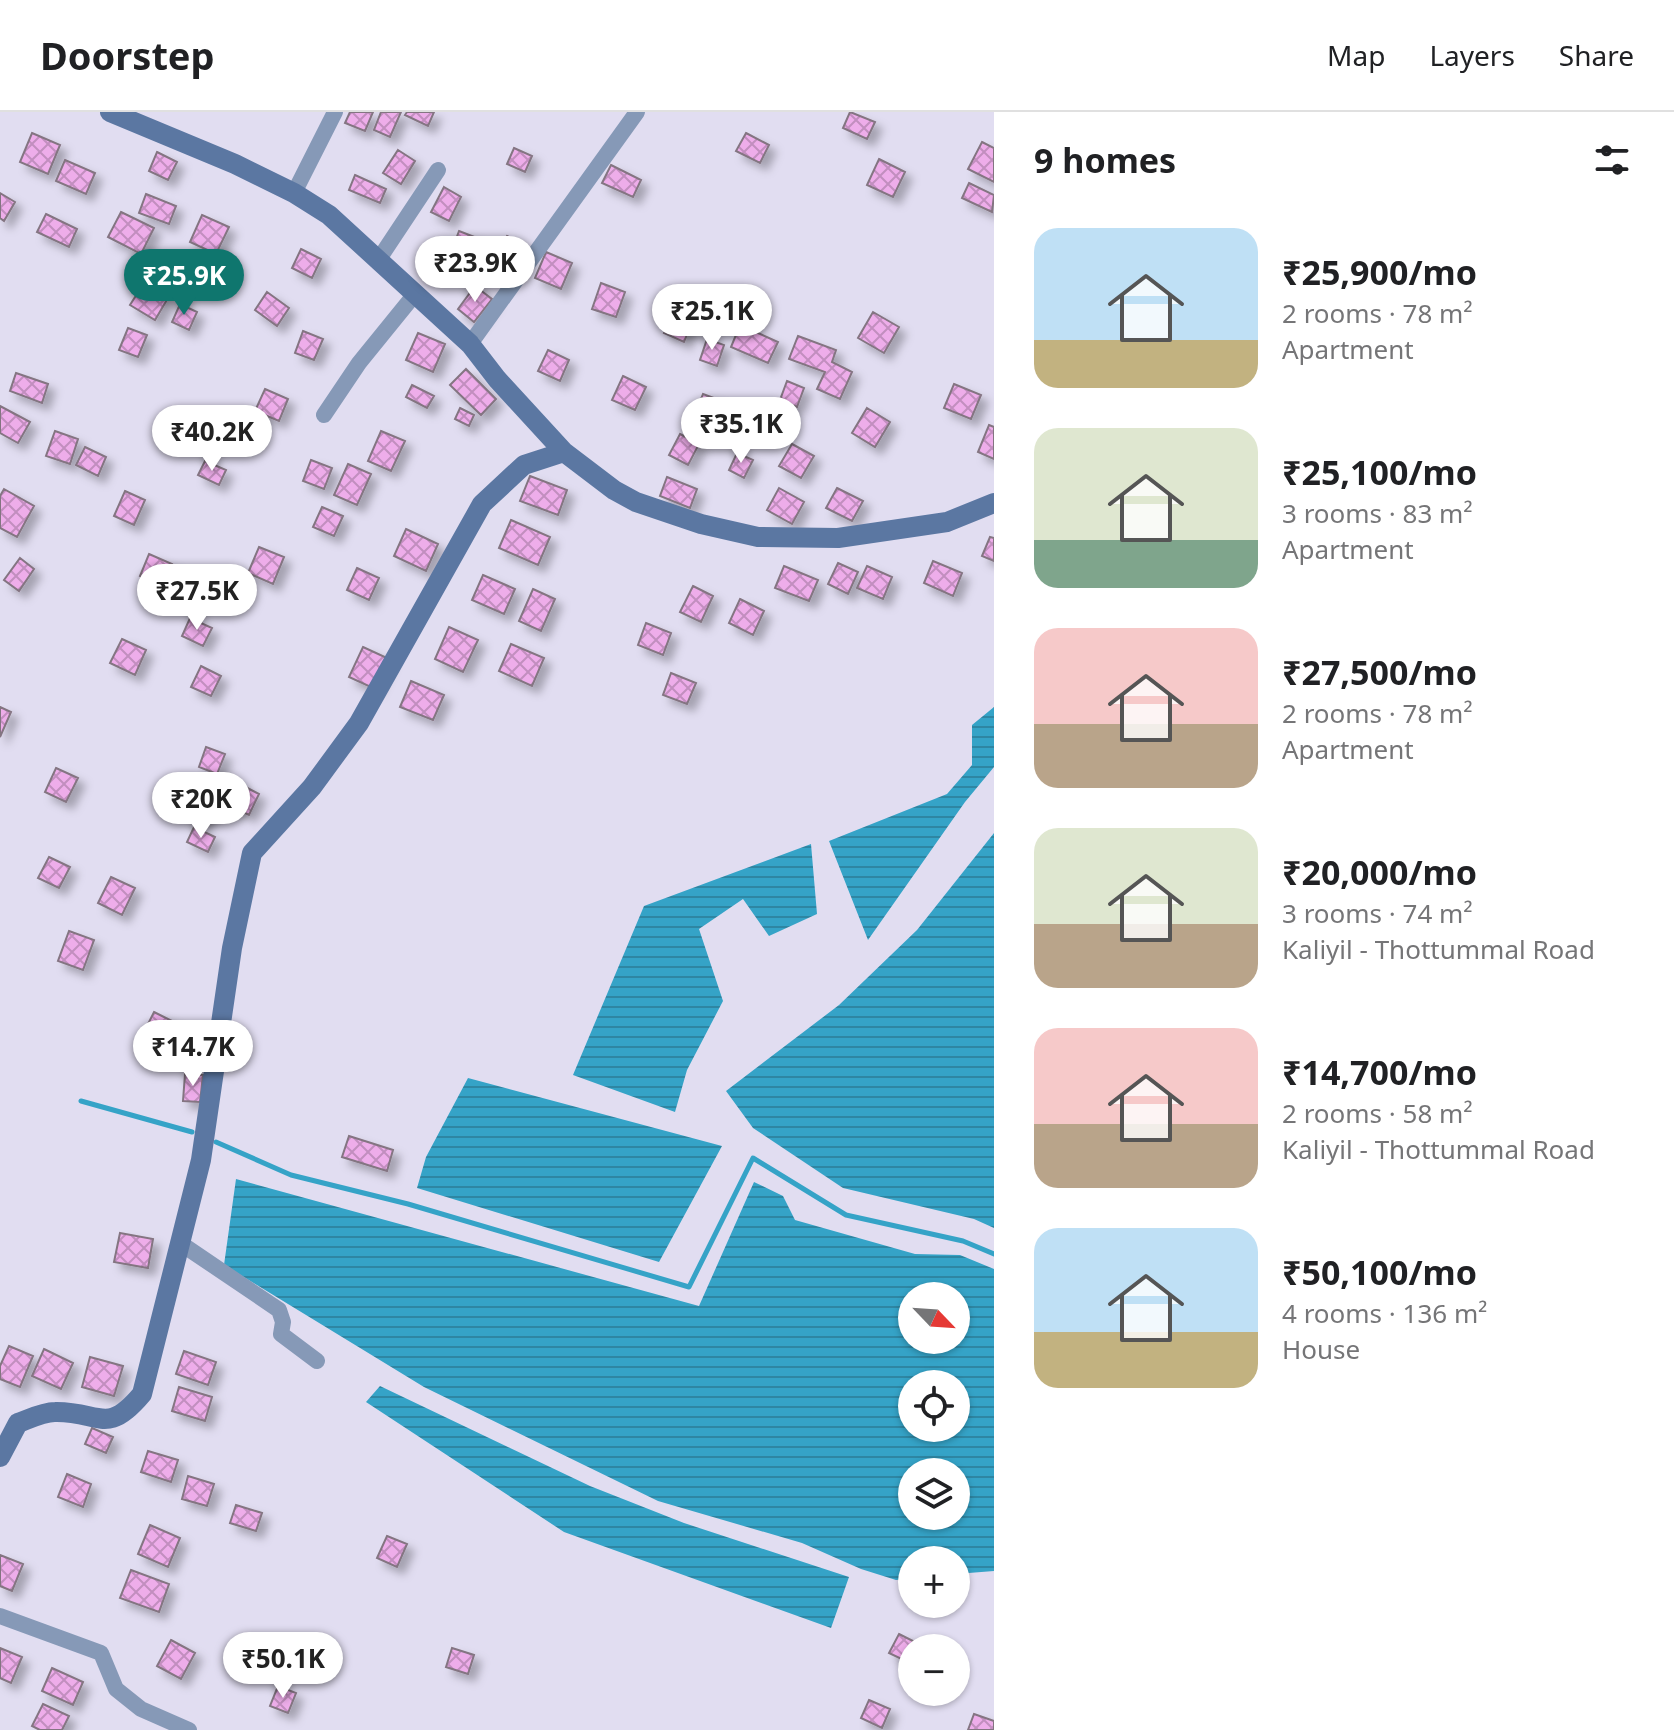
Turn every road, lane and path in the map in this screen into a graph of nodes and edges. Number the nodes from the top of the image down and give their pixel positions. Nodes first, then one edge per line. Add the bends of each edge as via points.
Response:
1 (110, 112) edge
2 (335, 112) edge
3 (637, 112) edge
4 (438, 170) dead end
5 (294, 193) junction
6 (379, 259) junction
7 (415, 294) junction
8 (470, 344) junction
9 (324, 415) dead end
10 (564, 452) junction
11 (994, 503) edge
12 (180, 1243) junction
13 (317, 1361) dead end
14 (0, 1457) edge
15 (0, 1616) edge
16 (189, 1730) edge

1 - 5 main road
2 - 5 street
3 - 8 street
4 - 6 street
5 - 6 main road via 329,215
6 - 7 main road
7 - 8 main road
7 - 9 street
8 - 10 main road
10 - 11 main road via 636,502 758,537 838,538 908,530 947,522
10 - 12 main road via 524,465 482,504 359,723 312,787 252,853 232,948 208,1122
12 - 13 street via 279,1310 281,1334
12 - 14 main road via 142,1394 127,1412 114,1420 53,1411 29,1419 18,1423
15 - 16 street via 101,1653 116,1689 141,1709

